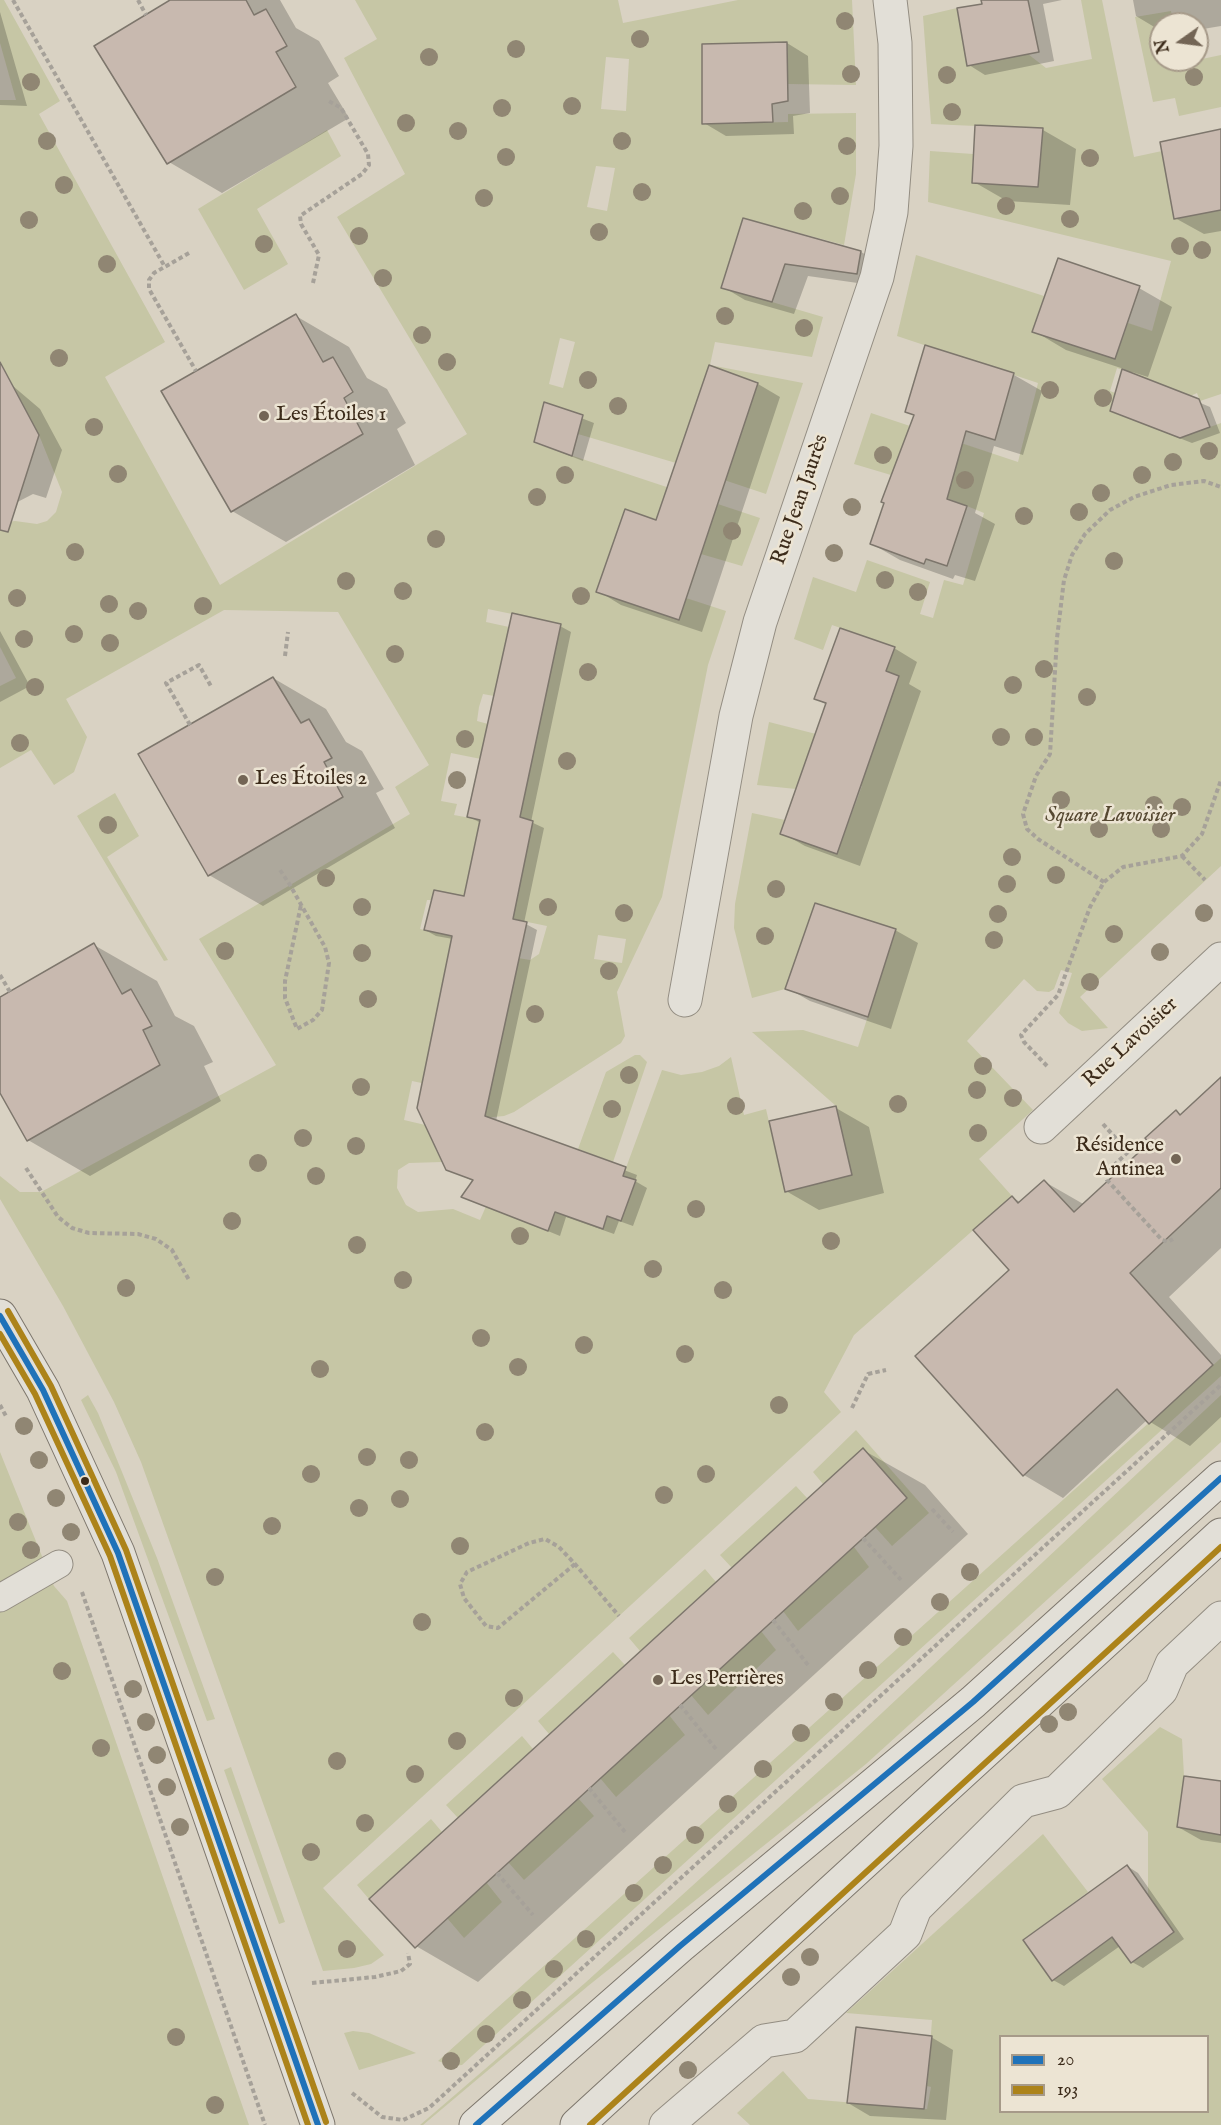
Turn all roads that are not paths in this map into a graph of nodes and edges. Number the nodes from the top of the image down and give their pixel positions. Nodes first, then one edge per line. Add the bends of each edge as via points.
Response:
1 (890, 0) edge
2 (1221, 959) edge
3 (685, 1000) dead end
4 (1041, 1127) dead end
5 (0, 1316) edge
6 (1221, 1478) edge
7 (1221, 1534) edge
8 (69, 1572) road end
9 (0, 1598) edge
10 (1221, 1618) edge
11 (318, 2125) edge
12 (476, 2125) edge
13 (577, 2125) edge
14 (666, 2125) edge

1 - 3 street, Rue Jean Jaurès via 895,43 896,146 888,223 877,277 760,622 736,716
2 - 4 street, Rue Lavoisier
5 - 11 street via 43,1389 118,1553
6 - 12 street via 973,1702 680,1946
7 - 13 street
8 - 9 lane
10 - 14 street via 1172,1664 1161,1690 1057,1792 1023,1801 915,1908 905,1934 795,2036 764,2041

